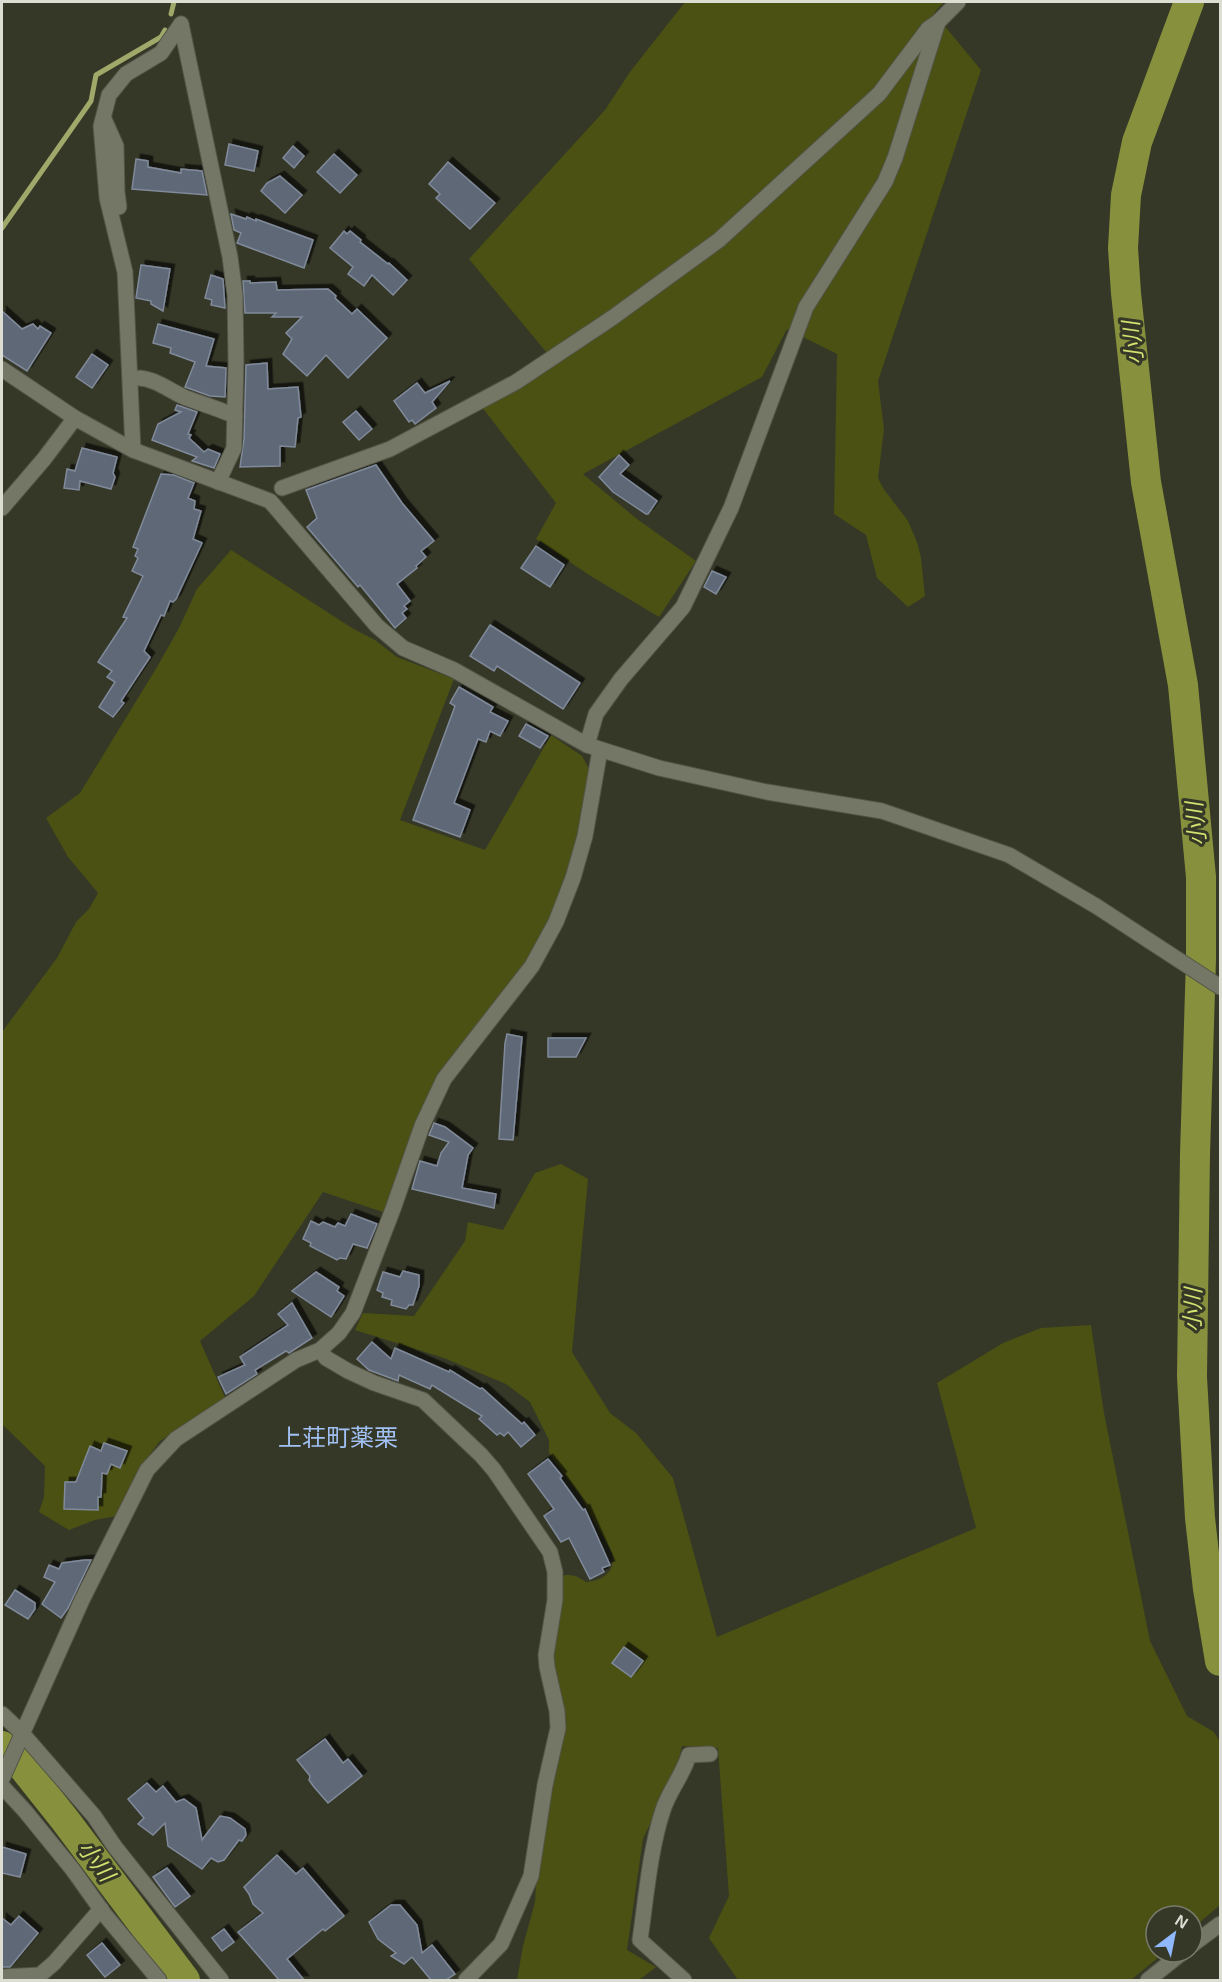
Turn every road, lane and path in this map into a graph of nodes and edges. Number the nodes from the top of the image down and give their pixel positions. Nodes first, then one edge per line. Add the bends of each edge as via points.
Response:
1 (958, 2) edge
2 (938, 22) junction
3 (103, 117) junction
4 (2, 369) edge
5 (139, 378) junction
6 (235, 416) junction
7 (75, 418) junction
8 (132, 432) junction
9 (133, 450) junction
10 (218, 482) junction
11 (282, 488) dead end
12 (2, 508) edge
13 (593, 747) junction
14 (1220, 987) edge
15 (320, 1350) junction
16 (2, 1714) edge
17 (21, 1732) junction
18 (710, 1754) dead end
19 (2, 1780) edge
20 (101, 1909) junction
21 (1221, 1924) edge
22 (1204, 1936) edge
23 (1168, 1964) edge
24 (2, 1977) edge
25 (159, 1980) edge
26 (221, 1980) edge
27 (466, 1980) edge
28 (684, 1980) edge
29 (1148, 1980) edge

1 - 2 street
2 - 11 street via 928,29 879,94 719,240 612,318 516,381 390,449
2 - 13 street via 885,182 806,307 726,518 683,607 596,714
3 - 5 street via 116,146 117,192 130,261
3 - 6 street via 109,95 126,75 161,53 181,24 230,257 235,295
3 - 8 street via 107,198 125,272
4 - 7 street
5 - 6 street
5 - 8 street via 141,412
6 - 10 street via 234,448
7 - 9 street
7 - 12 street
8 - 9 street
9 - 10 street
10 - 13 street via 270,501 377,626 403,648 454,670
13 - 14 street via 658,768 882,811 1009,855
13 - 15 street via 585,836 556,922 532,966 444,1079 422,1126 353,1313
15 - 17 street via 296,1360 176,1439 147,1470
15 - 27 street via 348,1371 423,1400 494,1470 550,1552 555,1572 555,1600 546,1655 558,1728 531,1876 501,1944
16 - 17 street
17 - 19 street
17 - 26 street via 94,1816
18 - 28 street via 689,1755 663,1808 640,1940
19 - 20 street
20 - 24 street via 39,1975
20 - 25 street
21 - 22 street
23 - 29 street

